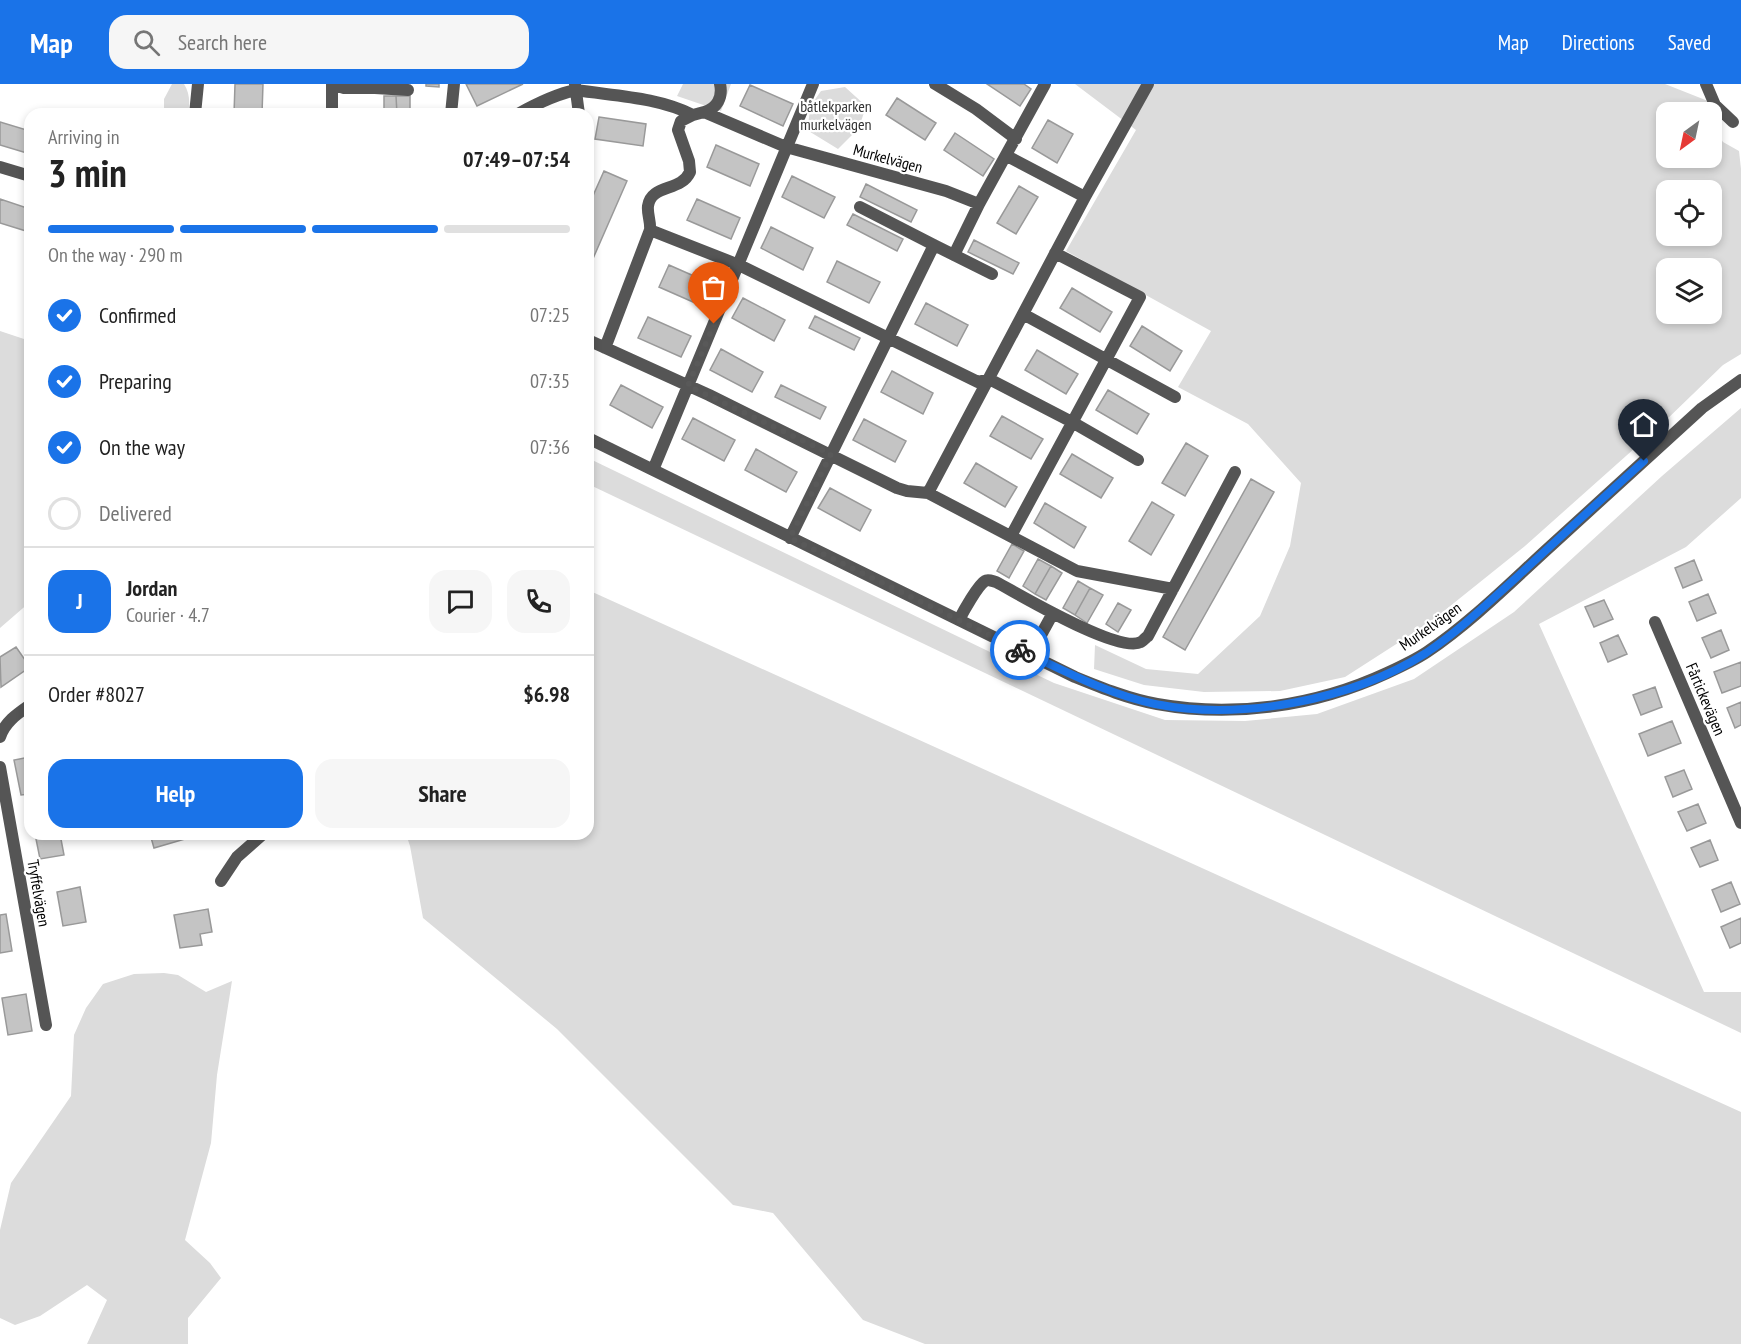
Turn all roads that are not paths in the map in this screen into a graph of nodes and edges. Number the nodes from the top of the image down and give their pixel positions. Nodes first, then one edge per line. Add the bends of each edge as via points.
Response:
1 (198, 84) edge
2 (332, 84) edge
3 (454, 84) edge
4 (720, 84) edge
5 (813, 84) edge
6 (935, 84) edge
7 (1045, 84) edge
8 (1148, 84) edge
9 (1706, 84) edge
10 (376, 86) edge
11 (576, 87) edge
12 (408, 90) dead end
13 (196, 108) edge
14 (332, 108) edge
15 (452, 108) edge
16 (530, 108) edge
17 (578, 108) edge
18 (698, 114) junction
19 (1733, 122) dead end
20 (1016, 139) junction
21 (786, 147) junction
22 (1007, 156) junction
23 (0, 167) edge
24 (24, 174) edge
25 (1084, 197) junction
26 (979, 204) junction
27 (860, 207) dead end
28 (650, 230) junction
29 (933, 245) junction
30 (1055, 253) junction
31 (954, 255) junction
32 (739, 265) junction
33 (992, 274) dead end
34 (1023, 314) junction
35 (887, 338) junction
36 (594, 343) edge
37 (605, 348) junction
38 (1106, 359) junction
39 (989, 379) junction
40 (1741, 380) edge
41 (688, 386) junction
42 (1174, 397) dead end
43 (1072, 422) junction
44 (594, 441) edge
45 (831, 454) junction
46 (1138, 460) dead end
47 (653, 470) junction
48 (1235, 472) dead end
49 (928, 493) junction
50 (1011, 536) junction
51 (790, 538) junction
52 (1173, 589) junction
53 (1053, 613) junction
54 (959, 620) junction
55 (1655, 621) dead end
56 (1030, 655) junction
57 (24, 710) edge
58 (0, 737) edge
59 (0, 767) edge
60 (1741, 823) edge
61 (256, 840) edge
62 (221, 881) dead end
63 (46, 1025) dead end

1 - 13 street
2 - 10 street via 344,88
2 - 14 street
3 - 15 street
4 - 18 street via 718,102 711,110
5 - 21 street
6 - 20 street
7 - 20 street
8 - 25 street
9 - 19 street via 1715,105
10 - 12 street
11 - 16 street, Murkelvägen
11 - 17 street
11 - 18 street, Murkelvägen
18 - 21 street, Murkelvägen
18 - 28 street via 678,126 690,172 684,182 650,198
20 - 22 street
21 - 26 street, Murkelvägen via 946,191
21 - 32 street
22 - 25 street
22 - 26 street
23 - 24 street
25 - 30 street
26 - 31 street
27 - 29 street
28 - 32 street
28 - 37 street
29 - 31 street
29 - 35 street
30 - 34 street
30 - 38 street via 1140,297
31 - 33 street
32 - 35 street
32 - 41 street
34 - 38 street
34 - 39 street
35 - 39 street via 978,382
35 - 45 street
36 - 37 street
37 - 41 street
38 - 42 street
38 - 43 street
39 - 43 street
39 - 49 street
40 - 56 street, Murkelvägen via 1702,408 1466,622 1426,653 1351,688 1303,701 1235,710 1182,707 1104,689
41 - 45 street
41 - 47 street
43 - 46 street
43 - 50 street
44 - 47 street, Murkelvägen
45 - 49 street via 897,488
45 - 51 street
47 - 51 street, Murkelvägen
48 - 52 street
49 - 50 street
50 - 52 street via 1077,571
51 - 54 street, Murkelvägen
52 - 53 street via 1141,642 1116,641
53 - 54 street via 989,580
53 - 56 street
54 - 56 street, Murkelvägen
55 - 60 street, Fårtickevägen
57 - 58 street via 9,721
59 - 63 street, Tryffelvägen
61 - 62 street via 237,857

